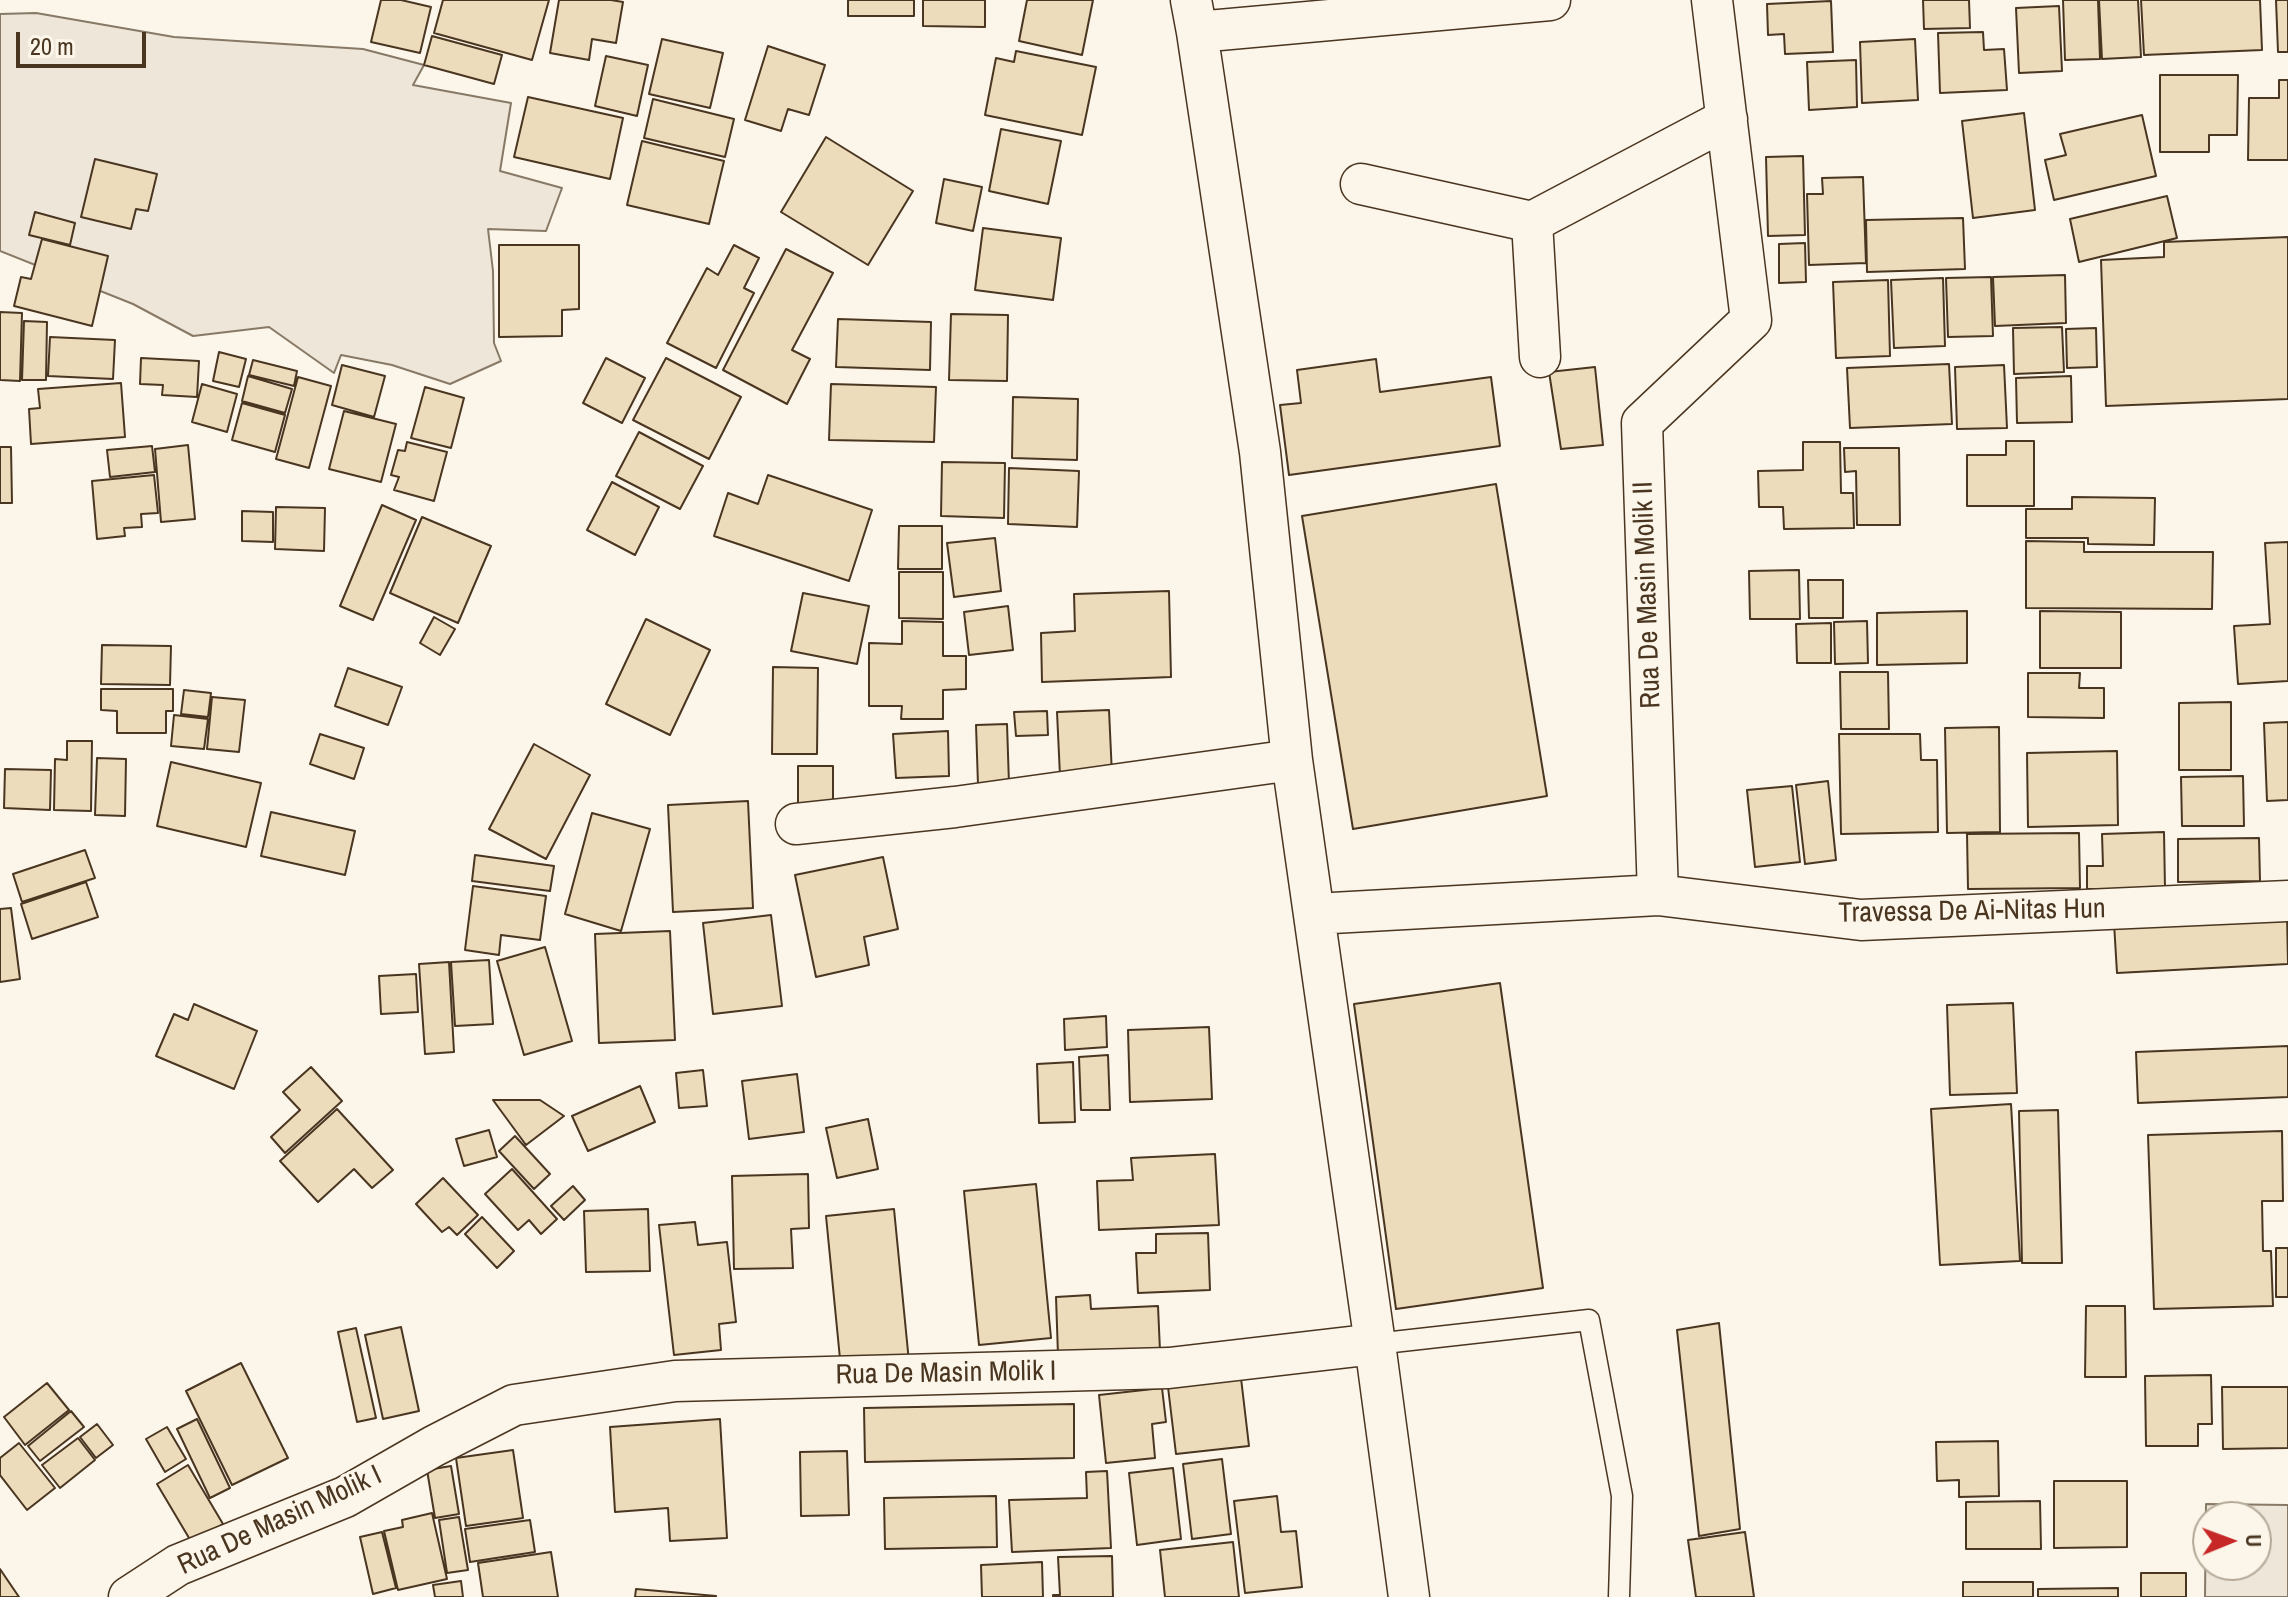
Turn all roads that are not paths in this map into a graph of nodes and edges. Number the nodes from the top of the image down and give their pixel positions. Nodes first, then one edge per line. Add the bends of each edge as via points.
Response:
1 (1550, 0) edge
2 (1712, 0) edge
3 (1194, 16) edge
4 (1727, 119) junction
5 (1361, 184) dead end
6 (1532, 222) junction
7 (1540, 357) dead end
8 (1292, 760) junction
9 (796, 824) dead end
10 (1658, 895) junction
11 (2288, 901) edge
12 (1314, 914) junction
13 (1375, 1344) junction
14 (129, 1597) edge
15 (1409, 1597) edge
16 (1619, 1597) edge

1 - 3 street
2 - 4 street, Rua De Masin Molik II
3 - 8 street via 1260,452
4 - 6 street
4 - 10 street, Rua De Masin Molik II via 1751,320 1642,423
5 - 6 street
6 - 7 street
8 - 9 street
8 - 12 street
10 - 11 street, Travessa De Ai-Nitas Hun via 1861,920
10 - 12 street
12 - 13 street
13 - 14 street, Rua De Masin Molik I via 1169,1368 675,1381 514,1405 345,1497 178,1565
13 - 15 street
13 - 16 lane via 1589,1320 1622,1496

